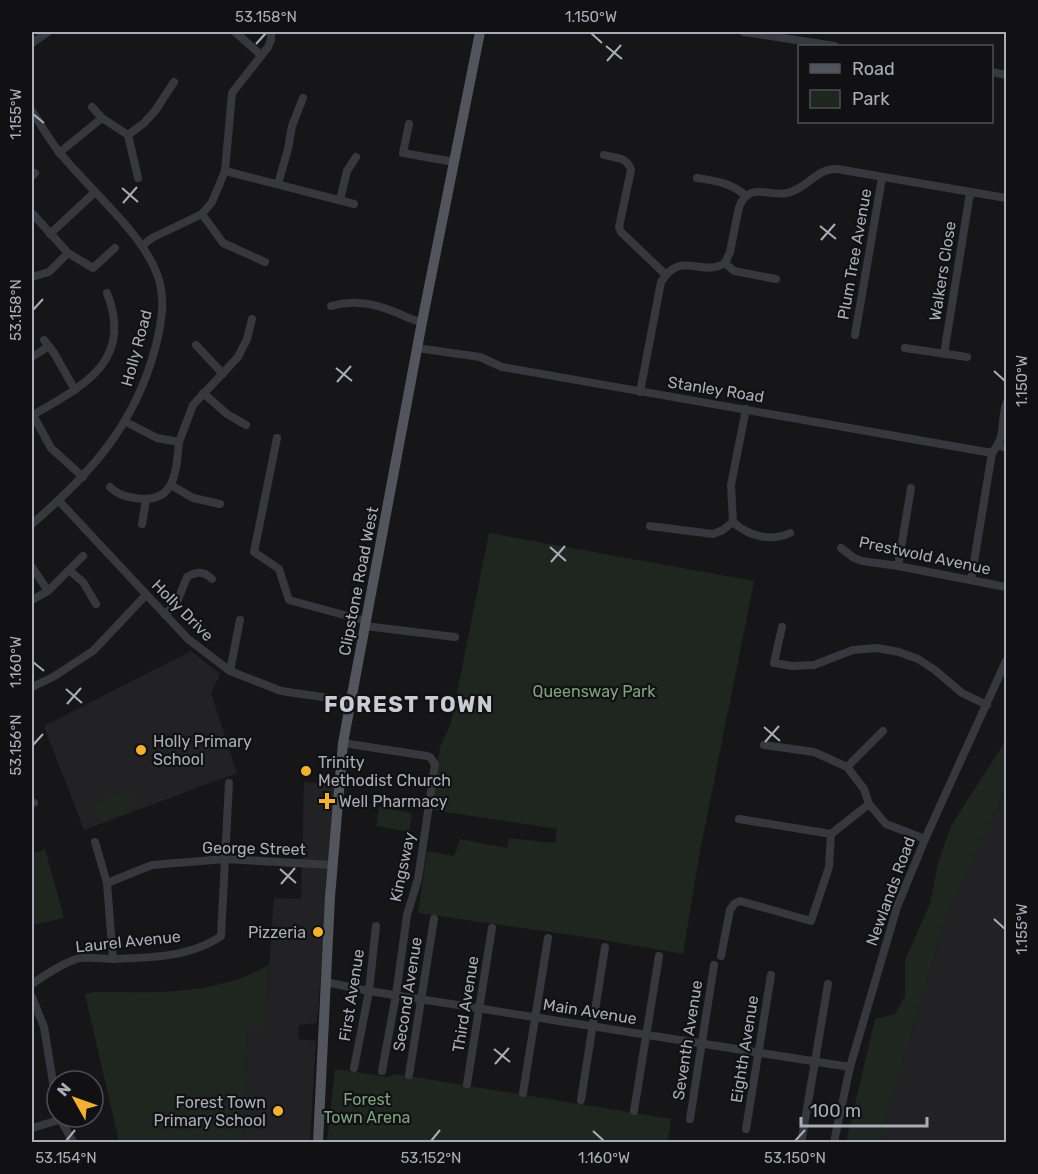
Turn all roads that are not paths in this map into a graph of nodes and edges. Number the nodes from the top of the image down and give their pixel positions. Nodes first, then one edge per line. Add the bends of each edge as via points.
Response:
1 (48, 32) edge
2 (235, 32) edge
3 (271, 32) edge
4 (480, 32) edge
5 (744, 32) edge
6 (32, 43) edge
7 (828, 45) edge
8 (261, 55) junction
9 (174, 82) dead end
10 (303, 99) dead end
11 (92, 107) dead end
12 (32, 111) edge
13 (102, 118) junction
14 (409, 124) dead end
15 (128, 135) junction
16 (59, 153) junction
17 (604, 155) dead end
18 (356, 157) dead end
19 (454, 162) junction
20 (225, 171) junction
21 (138, 178) dead end
22 (697, 178) dead end
23 (882, 178) junction
24 (278, 184) junction
25 (95, 192) junction
26 (970, 193) junction
27 (746, 196) junction
28 (1006, 198) edge
29 (340, 200) junction
30 (354, 204) dead end
31 (32, 213) edge
32 (202, 214) junction
33 (50, 234) junction
34 (142, 246) junction
35 (115, 248) dead end
36 (68, 253) junction
37 (265, 262) dead end
38 (725, 263) junction
39 (666, 275) junction
40 (32, 277) edge
41 (776, 279) dead end
42 (107, 293) dead end
43 (331, 306) dead end
44 (252, 319) dead end
45 (422, 322) junction
46 (855, 335) dead end
47 (196, 345) dead end
48 (417, 348) junction
49 (905, 348) dead end
50 (944, 354) junction
51 (32, 357) edge
52 (967, 357) dead end
53 (223, 374) junction
54 (75, 390) junction
55 (640, 392) junction
56 (203, 393) junction
57 (1006, 404) edge
58 (746, 409) junction
59 (32, 415) edge
60 (126, 422) junction
61 (246, 425) dead end
62 (277, 438) dead end
63 (179, 442) junction
64 (1002, 446) edge
65 (992, 453) junction
66 (83, 477) junction
67 (171, 485) junction
68 (110, 487) dead end
69 (911, 488) dead end
70 (146, 500) junction
71 (59, 501) junction
72 (220, 504) dead end
73 (733, 522) junction
74 (32, 524) edge
75 (142, 524) dead end
76 (650, 526) dead end
77 (790, 533) dead end
78 (841, 548) dead end
79 (83, 556) dead end
80 (898, 566) junction
81 (32, 567) edge
82 (69, 570) junction
83 (212, 579) dead end
84 (971, 580) junction
85 (1006, 587) edge
86 (48, 591) junction
87 (146, 595) junction
88 (32, 600) edge
89 (96, 604) dead end
90 (165, 615) junction
91 (240, 620) dead end
92 (365, 623) junction
93 (782, 627) dead end
94 (455, 637) dead end
95 (1006, 661) edge
96 (230, 671) junction
97 (32, 687) edge
98 (350, 701) junction
99 (987, 705) junction
100 (883, 731) dead end
101 (343, 743) junction
102 (764, 745) dead end
103 (847, 767) junction
104 (229, 783) dead end
105 (868, 804) junction
106 (739, 819) dead end
107 (831, 834) junction
108 (925, 839) junction
109 (95, 842) dead end
110 (225, 859) junction
111 (332, 865) junction
112 (107, 883) junction
113 (434, 919) dead end
114 (376, 926) dead end
115 (492, 928) dead end
116 (548, 938) dead end
117 (605, 947) dead end
118 (659, 956) dead end
119 (721, 956) dead end
120 (113, 959) junction
121 (714, 965) dead end
122 (771, 975) dead end
123 (326, 982) junction
124 (32, 984) edge
125 (828, 984) dead end
126 (369, 991) junction
127 (396, 995) junction
128 (32, 997) edge
129 (421, 999) junction
130 (480, 1008) junction
131 (535, 1017) junction
132 (592, 1026) junction
133 (646, 1035) junction
134 (702, 1043) junction
135 (759, 1052) junction
136 (815, 1061) junction
137 (850, 1067) junction
138 (354, 1068) dead end
139 (51, 1069) edge
140 (382, 1071) dead end
141 (409, 1075) dead end
142 (467, 1084) dead end
143 (523, 1093) dead end
144 (580, 1100) dead end
145 (634, 1111) dead end
146 (690, 1119) dead end
147 (65, 1129) edge
148 (746, 1129) dead end
149 (802, 1138) dead end
150 (73, 1143) edge
151 (318, 1143) edge
152 (834, 1143) edge

1 - 6 street
2 - 8 street
3 - 8 street via 271,40
4 - 19 main road, Clipstone Road West
5 - 7 street
8 - 20 street via 232,93
9 - 15 street via 155,111
10 - 24 street
11 - 13 street
12 - 16 street, Holly Road
13 - 15 street
13 - 16 street
14 - 19 street via 403,153
15 - 21 street
16 - 25 street, Holly Road
17 - 39 street via 624,160 631,170 619,222 621,232
18 - 29 street via 347,171
19 - 45 main road, Clipstone Road West
20 - 24 street
20 - 32 street via 212,202
22 - 27 street via 729,184
23 - 26 street
23 - 27 street via 826,170 795,191 758,191
23 - 46 street, Plum Tree Avenue
24 - 29 street
25 - 33 street
25 - 34 street, Holly Road
26 - 28 street
26 - 50 street, Walkers Close
27 - 38 street via 739,207
29 - 30 street
31 - 33 street
32 - 34 street
32 - 37 street via 223,243
33 - 36 street
34 - 60 street, Holly Road via 155,269 163,311 148,372
35 - 36 street via 93,268
36 - 40 street via 49,272
38 - 39 street via 714,268 681,265
38 - 41 street via 734,271
39 - 55 street via 659,289
42 - 54 street via 116,324 113,344 106,360
43 - 45 street via 348,301 382,307
44 - 53 street via 238,357
45 - 48 main road, Clipstone Road West
47 - 53 street
48 - 55 street, Stanley Road via 480,357 502,367
48 - 92 main road, Clipstone Road West
49 - 50 street
50 - 52 street
51 - 54 street via 46,343
53 - 56 street
54 - 59 street
55 - 58 street, Stanley Road
56 - 61 street
56 - 63 street via 193,405
57 - 64 street
58 - 65 street, Stanley Road
58 - 73 street via 731,485
59 - 66 street via 51,448
60 - 63 street via 157,438
60 - 66 street, Holly Road
62 - 92 street via 254,552 279,568 289,600
63 - 67 street
64 - 65 street
65 - 84 street
66 - 71 street, Holly Road
67 - 70 street via 161,497
67 - 72 street via 193,498
68 - 70 street via 123,496
69 - 80 street
70 - 75 street
71 - 74 street, Holly Road
71 - 87 street, Holly Drive
73 - 76 street via 713,534
73 - 77 street via 741,529 768,537
78 - 80 street, Prestwold Avenue via 862,561
79 - 82 street
80 - 84 street, Prestwold Avenue
81 - 86 street
82 - 86 street
82 - 89 street via 83,582
83 - 90 street via 199,572 187,577 177,602
84 - 85 street, Prestwold Avenue
86 - 88 street
87 - 90 street, Holly Drive
87 - 97 street via 93,651
90 - 96 street, Holly Drive via 198,649
91 - 96 street
92 - 94 street
92 - 98 main road, Clipstone Road West
93 - 99 street via 774,663 813,665 853,650 899,651 918,659 962,693
95 - 99 street, Newlands Road
96 - 98 street, Holly Drive via 281,691
98 - 101 main road, Clipstone Road West
99 - 108 street, Newlands Road
100 - 103 street
101 - 111 main road, Clipstone Road West
101 - 127 street, Kingsway via 427,756 435,764
102 - 103 street via 814,752
103 - 105 street via 864,789
104 - 110 street, Laurel Avenue
105 - 107 street
105 - 108 street via 886,824
106 - 107 street
107 - 119 street via 829,867 811,921 740,901 730,910
108 - 137 street, Newlands Road via 897,907
109 - 112 street
110 - 111 street, George Street
110 - 112 street, George Street via 152,865
110 - 120 street, Laurel Avenue via 221,936 181,953
111 - 123 main road, Clipstone Road West
112 - 120 street
113 - 129 street, Second Avenue
114 - 126 street, First Avenue
115 - 130 street, Third Avenue
116 - 131 street
117 - 132 street
118 - 133 street
120 - 124 street, Laurel Avenue via 78,958 52,969
121 - 134 street, Seventh Avenue
122 - 135 street, Eighth Avenue
123 - 126 street, Main Avenue
123 - 151 main road, Clipstone Road West
125 - 136 street
126 - 127 street, Main Avenue
126 - 138 street, First Avenue
127 - 129 street, Main Avenue
127 - 140 street, Kingsway
128 - 139 street via 44,1027
129 - 130 street, Main Avenue
129 - 141 street, Second Avenue
130 - 131 street, Main Avenue
130 - 142 street, Third Avenue
131 - 132 street, Main Avenue
131 - 143 street
132 - 133 street, Main Avenue
132 - 144 street
133 - 134 street, Main Avenue
133 - 145 street
134 - 135 street, Main Avenue
134 - 146 street, Seventh Avenue
135 - 136 street, Main Avenue
135 - 148 street, Eighth Avenue
136 - 137 street, Main Avenue
136 - 149 street
137 - 152 street, Newlands Road
147 - 150 street

